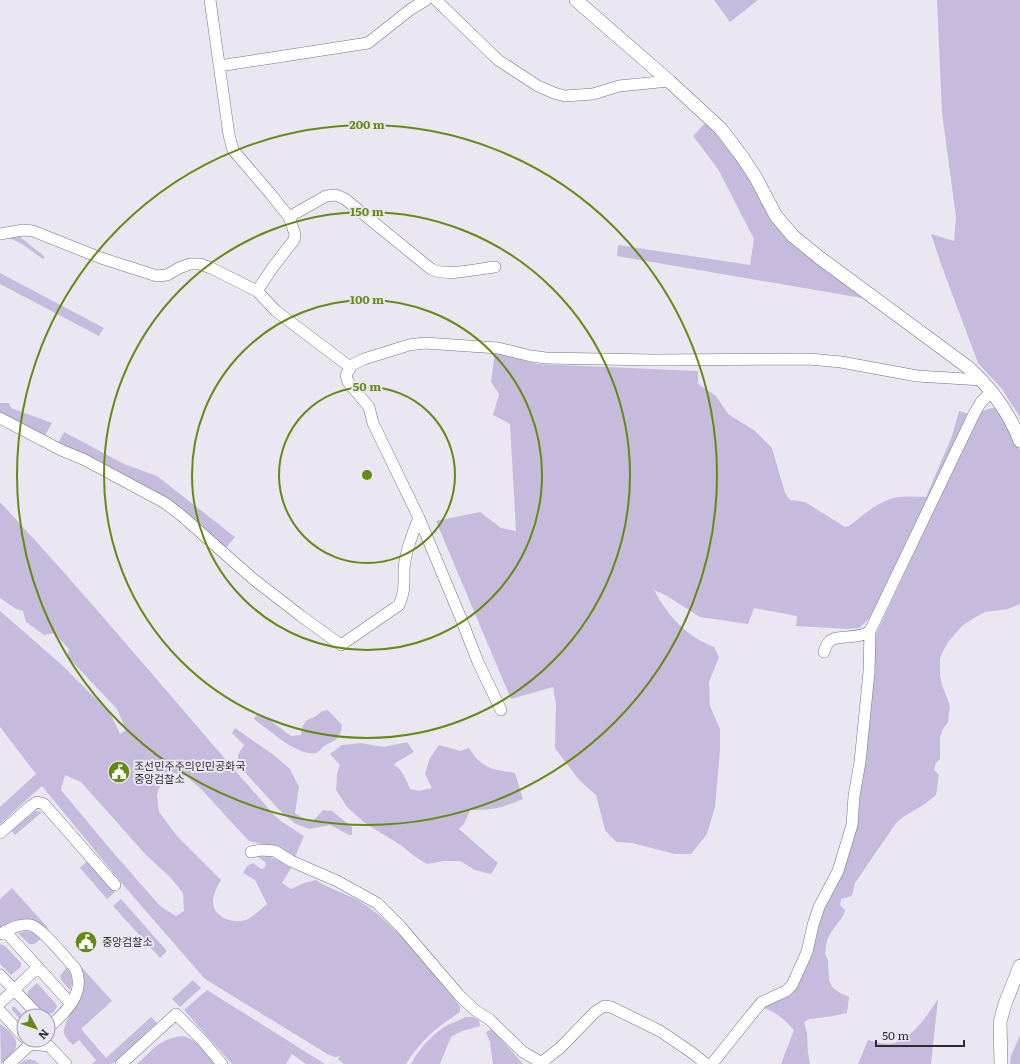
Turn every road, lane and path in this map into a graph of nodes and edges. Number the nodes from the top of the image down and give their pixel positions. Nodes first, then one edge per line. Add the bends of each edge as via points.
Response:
1 (210, 0) edge
2 (426, 0) edge
3 (436, 0) edge
4 (576, 0) edge
5 (219, 66) junction
6 (669, 81) junction
7 (289, 217) junction
8 (0, 234) edge
9 (495, 267) dead end
10 (257, 292) junction
11 (350, 367) junction
12 (982, 380) junction
13 (992, 391) junction
14 (0, 418) edge
15 (1020, 441) edge
16 (419, 518) junction
17 (870, 631) junction
18 (824, 652) dead end
19 (501, 710) dead end
20 (0, 833) edge
21 (251, 852) dead end
22 (115, 885) dead end
23 (3, 933) edge
24 (1020, 966) edge
25 (38, 967) junction
26 (0, 975) edge
27 (14, 990) junction
28 (0, 1003) edge
29 (71, 1004) junction
30 (31, 1008) edge
31 (0, 1011) edge
32 (56, 1020) edge
33 (16, 1027) edge
34 (22, 1048) edge
35 (51, 1048) edge
36 (543, 1063) edge
37 (9, 1064) edge
38 (66, 1064) edge
39 (121, 1064) edge
40 (222, 1064) edge
41 (706, 1064) edge
42 (712, 1064) edge
43 (1001, 1064) edge

1 - 5 street
2 - 5 street via 368,43
3 - 6 street via 498,60 538,86 554,93 565,96 593,94 620,86
4 - 6 street
5 - 7 street via 233,150
6 - 12 street via 732,143 756,178 776,216 793,236
7 - 9 street via 326,196 336,195 345,199 431,269 447,273
7 - 10 street via 295,234 294,240
8 - 10 street via 23,230 33,232 95,256 158,276 190,264 200,264
10 - 11 street via 276,311
11 - 12 street via 364,359 409,345 425,343 498,348 546,358 809,359 856,364 917,376
11 - 16 street via 346,375 348,382 369,407 373,424
12 - 13 street
13 - 15 street via 1009,417
13 - 17 street via 974,414
14 - 16 street via 165,503 252,578 341,646 398,605 402,599 404,567
16 - 19 street via 478,662
17 - 18 street via 865,635 829,641
17 - 42 street via 867,687 852,825 838,871 819,907 807,952 792,985 786,991 762,1002
20 - 22 street via 37,802 44,804
21 - 36 street via 275,851 377,903 476,1011 489,1019 523,1052
23 - 25 street
23 - 29 street via 30,925 43,933 78,974 78,990
24 - 43 street via 1000,1022
25 - 27 street
25 - 29 street
26 - 27 street
27 - 28 street
27 - 30 street
29 - 32 street
31 - 33 street
34 - 37 street
35 - 38 street
36 - 41 street via 604,1006 660,1031
39 - 40 street via 176,1014

